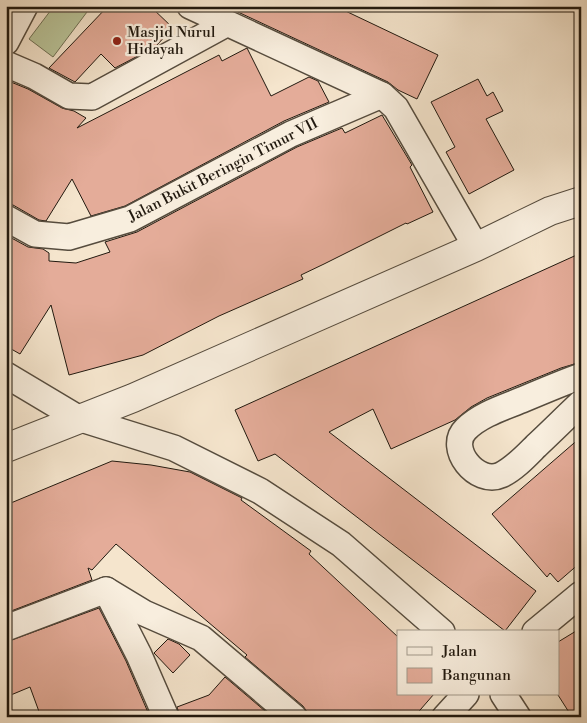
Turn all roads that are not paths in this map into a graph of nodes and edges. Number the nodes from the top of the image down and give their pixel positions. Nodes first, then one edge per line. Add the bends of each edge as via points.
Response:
1 (25, 6) edge
2 (190, 6) edge
3 (226, 24) junction
4 (6, 42) edge
5 (6, 64) edge
6 (382, 95) junction
7 (581, 201) edge
8 (6, 218) edge
9 (476, 247) junction
10 (6, 375) edge
11 (581, 376) edge
12 (581, 403) edge
13 (78, 418) junction
14 (6, 448) edge
15 (106, 590) junction
16 (581, 594) edge
17 (6, 628) edge
18 (440, 630) edge
19 (537, 630) edge
20 (464, 696) edge
21 (505, 696) edge
22 (166, 717) edge
23 (294, 717) edge
24 (445, 717) edge
25 (518, 717) edge

1 - 4 street
2 - 3 street
3 - 5 street via 92,97 69,96
3 - 6 street
6 - 8 street, Jalan Bukit Beringin Timur VII via 291,134 130,219 69,237 35,234
6 - 9 street via 396,108
7 - 9 street via 550,211
9 - 13 street via 133,398
10 - 13 street
11 - 12 street via 503,408 466,428 460,440 462,456 477,472 490,477 502,474
13 - 14 street
13 - 18 street via 174,448 260,491 341,544
15 - 17 street
15 - 22 street
15 - 23 street via 144,613 201,638
16 - 19 street
20 - 24 street
21 - 25 street

